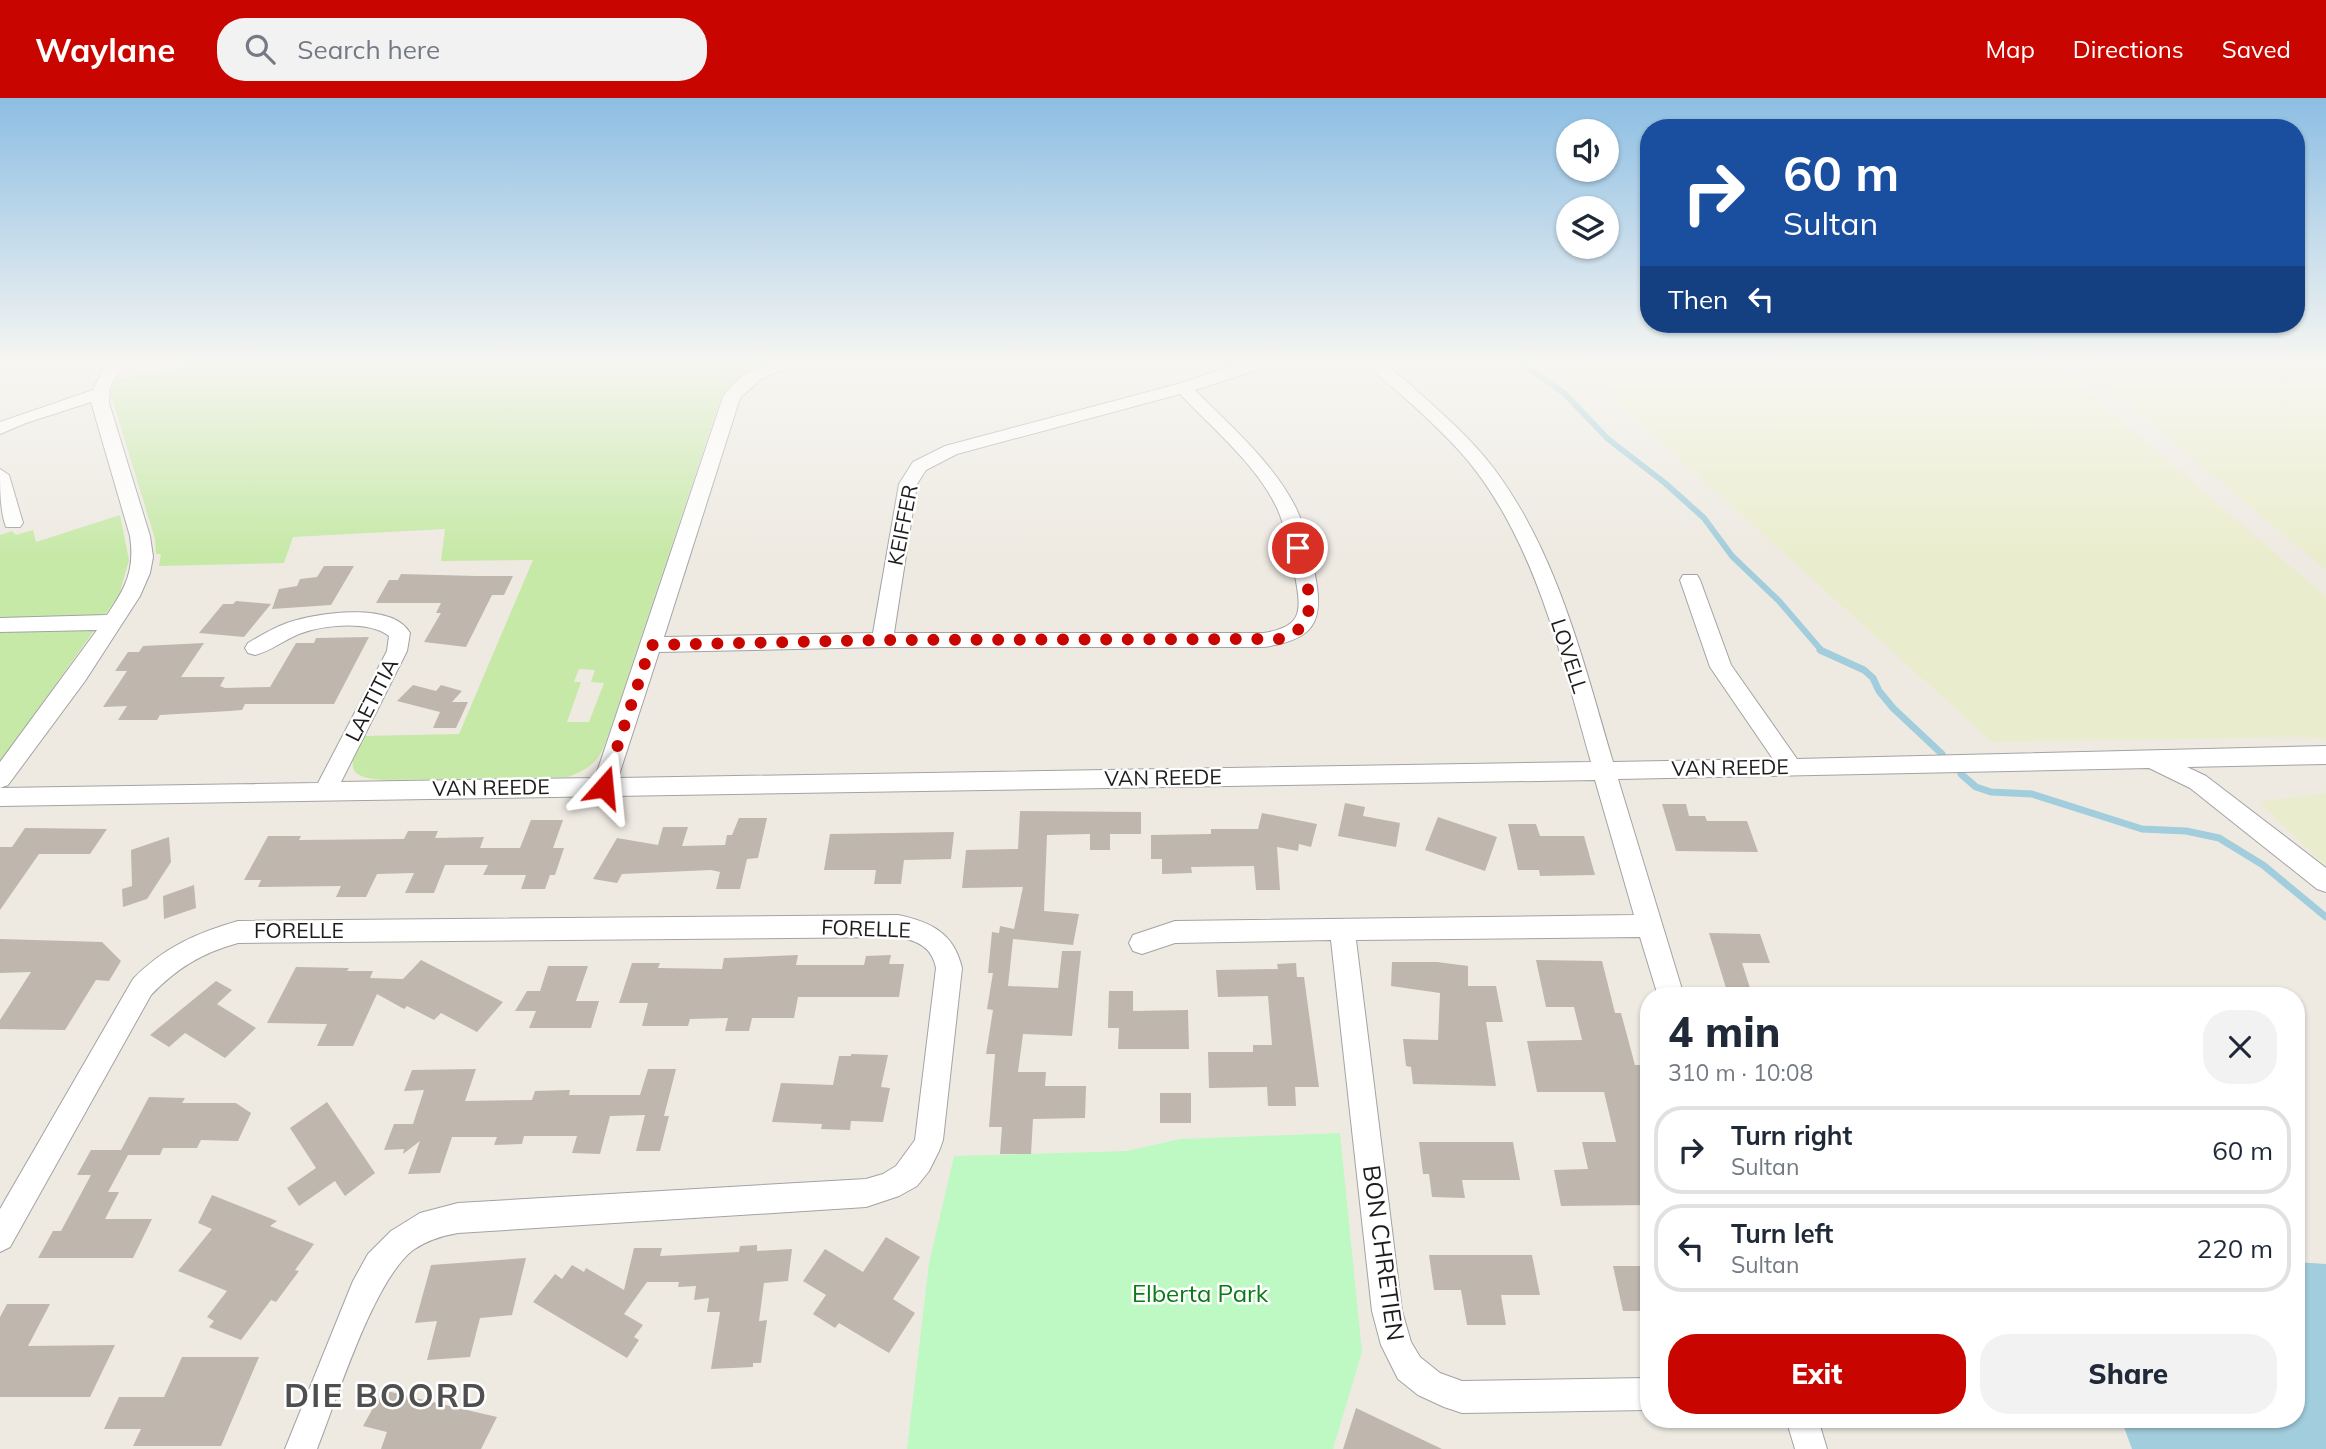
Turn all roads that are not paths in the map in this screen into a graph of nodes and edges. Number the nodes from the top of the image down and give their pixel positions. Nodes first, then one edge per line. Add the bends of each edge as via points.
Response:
1 (109, 428) edge
2 (722, 428) edge
3 (1034, 428) edge
4 (1220, 428) edge
5 (1445, 428) edge
6 (0, 475) edge
7 (13, 523) dead end
8 (1690, 580) dead end
9 (114, 622) junction
10 (0, 625) edge
11 (882, 640) junction
12 (651, 645) junction
13 (255, 648) dead end
14 (2326, 755) edge
15 (2150, 760) junction
16 (1791, 767) junction
17 (1604, 770) junction
18 (0, 779) edge
19 (604, 787) junction
20 (325, 791) junction
21 (0, 797) edge
22 (2326, 882) edge
23 (1649, 926) junction
24 (1342, 929) junction
25 (1142, 943) dead end
26 (1668, 987) edge
27 (0, 1237) edge
28 (1640, 1394) edge
29 (1805, 1428) edge
30 (301, 1449) edge
31 (1811, 1449) edge

1 - 9 street via 143,557 140,573
2 - 12 street
3 - 11 street, KEIFFER via 951,450 919,466 908,484
4 - 11 street via 1271,484 1293,523 1310,614 1290,636 1264,640
5 - 17 street, LOVELL via 1487,473 1547,590
6 - 7 street
8 - 16 street via 1721,667
9 - 10 street
9 - 18 street
11 - 12 street
12 - 19 street
13 - 20 street, LAETITIA via 292,629 338,620 387,624 400,633 397,651
14 - 15 street, VAN REEDE
15 - 16 street, VAN REEDE
15 - 22 street via 2198,782
16 - 17 street, VAN REEDE
17 - 19 street, VAN REEDE
17 - 23 street, LOVELL
19 - 20 street, VAN REEDE
20 - 21 street, VAN REEDE
23 - 24 street
23 - 26 street, LOVELL
24 - 25 street via 1175,932
24 - 28 street, BON CHRETIEN via 1387,1311 1399,1355 1414,1374 1437,1389 1462,1397
27 - 30 street, FORELLE via 142,986 161,965 211,939 238,932 898,926 923,932 941,944 949,968 929,1140 915,1170 898,1182 866,1193 430,1223 401,1241 379,1265
29 - 31 street

